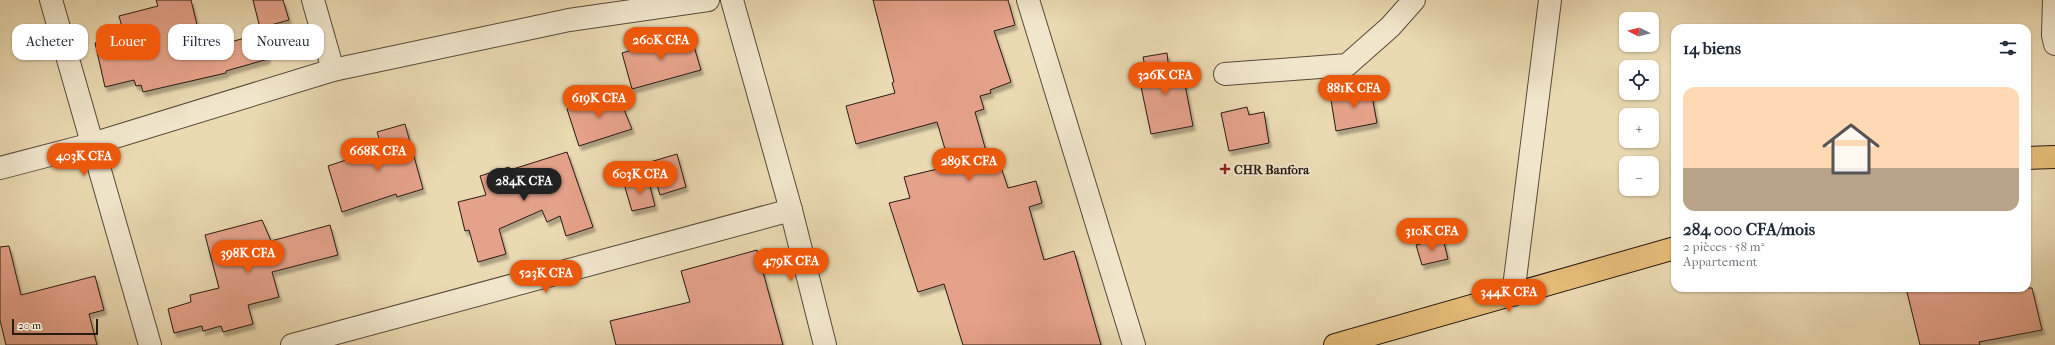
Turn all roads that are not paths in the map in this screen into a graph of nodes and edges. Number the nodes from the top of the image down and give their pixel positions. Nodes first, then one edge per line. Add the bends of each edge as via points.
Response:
1 (51, 0) edge
2 (313, 0) edge
3 (708, 0) edge
4 (732, 0) edge
5 (1028, 0) edge
6 (1414, 0) edge
7 (1550, 0) edge
8 (2054, 0) edge
9 (2055, 44) edge
10 (333, 70) junction
11 (1225, 74) dead end
12 (92, 144) junction
13 (2055, 157) edge
14 (2031, 158) edge
15 (0, 168) edge
16 (791, 210) junction
17 (1671, 249) edge
18 (1513, 295) junction
19 (150, 345) edge
20 (292, 345) edge
21 (825, 345) edge
22 (1134, 345) edge
23 (1335, 345) edge

1 - 12 street
2 - 10 street
3 - 10 street via 568,20
4 - 16 street
5 - 22 street
6 - 11 street via 1390,27 1347,65
7 - 18 street
8 - 9 street
10 - 12 street
12 - 15 street
12 - 19 street
13 - 14 main road
16 - 20 street
16 - 21 street
17 - 18 main road
18 - 23 main road

